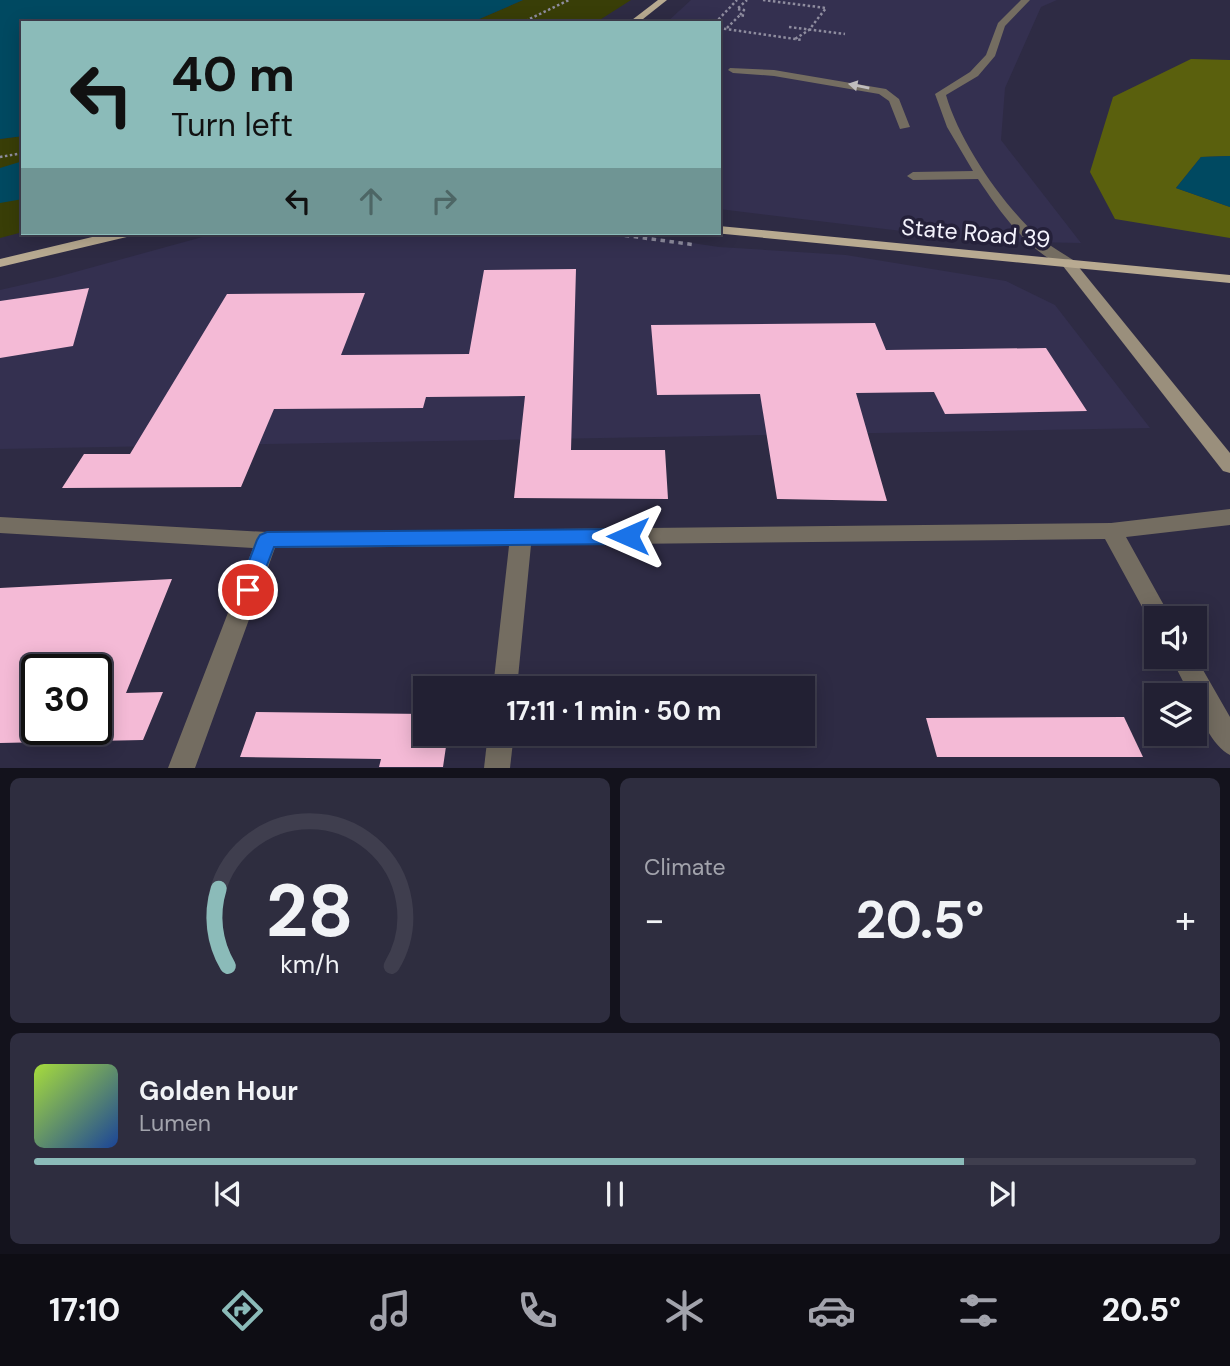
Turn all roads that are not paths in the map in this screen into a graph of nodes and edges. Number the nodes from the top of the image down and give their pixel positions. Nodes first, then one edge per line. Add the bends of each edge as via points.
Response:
1 (663, 0) edge
2 (1026, 0) edge
3 (635, 21) edge
4 (733, 70) dead end
5 (904, 127) dead end
6 (983, 175) junction
7 (913, 176) dead end
8 (721, 230) edge
9 (118, 235) edge
10 (0, 263) edge
11 (1068, 263) junction
12 (1230, 279) edge
13 (1230, 466) edge
14 (1230, 517) edge
15 (0, 525) edge
16 (1111, 531) junction
17 (520, 537) junction
18 (267, 540) junction
19 (1153, 606) edge
20 (1189, 669) edge
21 (506, 676) edge
22 (1230, 742) edge
23 (500, 746) edge
24 (181, 768) edge
25 (497, 768) edge

1 - 3 main road
2 - 6 street via 1001,25 990,56 974,74 940,94 942,109
5 -> 4 street via 894,99 882,91
6 - 7 street
6 - 11 street via 1023,229
8 - 11 main road, State Road 39
9 - 10 main road
11 - 12 main road, State Road 39
11 - 13 street
14 - 16 street
15 - 18 street
16 - 17 street
16 - 19 street
17 - 18 street
17 - 21 street
18 - 24 street
20 - 22 street
23 - 25 street

